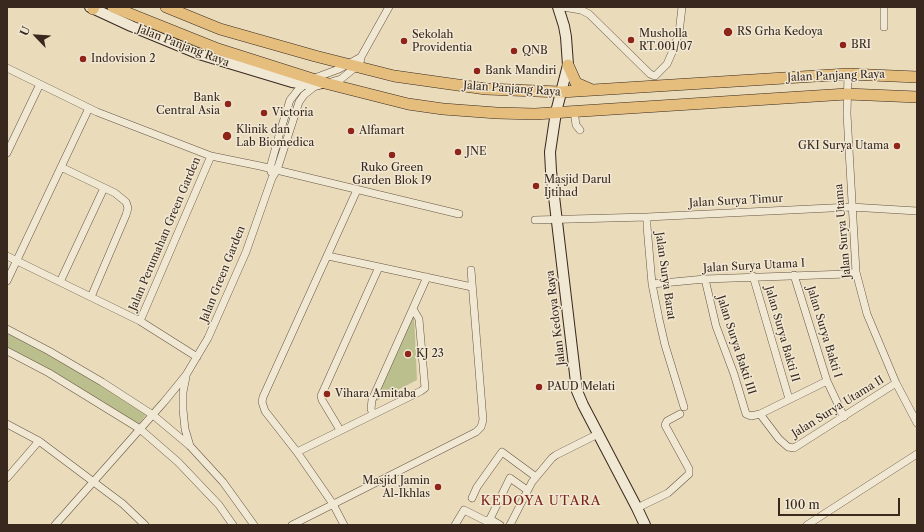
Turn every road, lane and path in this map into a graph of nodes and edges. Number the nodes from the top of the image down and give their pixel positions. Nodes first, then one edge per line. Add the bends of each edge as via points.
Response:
1 (112, 7) edge
2 (166, 7) edge
3 (389, 7) edge
4 (558, 7) edge
5 (563, 7) edge
6 (682, 7) edge
7 (884, 7) edge
8 (92, 8) edge
9 (884, 27) dead end
10 (356, 62) junction
11 (568, 65) junction
12 (7, 68) edge
13 (848, 74) junction
14 (917, 76) edge
15 (308, 82) junction
16 (326, 83) junction
17 (40, 84) junction
18 (562, 89) junction
19 (592, 90) junction
20 (848, 94) junction
21 (917, 97) edge
22 (89, 108) junction
23 (574, 111) junction
24 (556, 112) junction
25 (580, 130) dead end
26 (7, 153) edge
27 (211, 156) junction
28 (61, 167) junction
29 (274, 169) junction
30 (104, 188) junction
31 (357, 190) junction
32 (851, 207) junction
33 (917, 211) edge
34 (459, 214) dead end
35 (647, 217) junction
36 (556, 219) junction
37 (535, 220) dead end
38 (7, 256) edge
39 (328, 256) junction
40 (16, 261) junction
41 (379, 267) junction
42 (471, 270) dead end
43 (856, 272) junction
44 (794, 275) junction
45 (753, 276) junction
46 (427, 277) junction
47 (705, 279) junction
48 (7, 281) edge
49 (60, 282) junction
50 (652, 284) junction
51 (472, 287) junction
52 (91, 297) junction
53 (413, 309) junction
54 (140, 321) junction
55 (7, 329) edge
56 (7, 351) edge
57 (197, 357) junction
58 (186, 375) junction
59 (827, 381) junction
60 (896, 383) junction
61 (789, 399) junction
62 (684, 407) dead end
63 (373, 414) junction
64 (680, 414) dead end
65 (760, 414) junction
66 (153, 415) junction
67 (844, 417) junction
68 (917, 423) edge
69 (7, 424) edge
70 (140, 429) junction
71 (340, 430) junction
72 (598, 434) junction
73 (39, 441) junction
74 (190, 446) junction
75 (297, 452) junction
76 (917, 454) edge
77 (536, 477) junction
78 (7, 478) edge
79 (94, 481) junction
80 (527, 490) junction
81 (472, 498) dead end
82 (333, 504) junction
83 (637, 508) junction
84 (489, 522) edge
85 (512, 524) edge
86 (56, 525) edge
87 (145, 525) edge
88 (233, 525) edge
89 (254, 525) edge
90 (292, 525) edge
91 (344, 525) edge
92 (454, 525) edge
93 (500, 525) edge
94 (645, 525) edge
95 (807, 525) edge

1 - 15 main road, Jalan Panjang Raya
2 - 10 main road, Jalan Panjang Raya via 242,35
3 - 10 street
4 - 11 street, Jalan Kedoya Raya via 566,37
5 - 6 street via 589,14 655,76 667,64 674,48 679,33
7 - 9 street
8 - 15 street, Jalan Panjang Raya via 199,54 292,82
10 - 15 street, Jalan Green Garden
10 - 16 street, Jalan Green Garden via 341,79
10 - 18 main road, Jalan Panjang Raya via 394,76 486,89 548,92
11 - 18 street, Jalan Kedoya Raya
11 - 19 main road via 576,83
12 - 17 street, Jalan Perumahan Green Garden
13 - 14 main road, Jalan Panjang Raya
13 - 19 main road, Jalan Panjang Raya
13 - 20 street, Jalan Surya Utama
15 - 16 main road, Jalan Panjang Raya
15 - 29 street, Jalan Green Garden via 290,100
16 - 24 main road, Jalan Panjang Raya via 408,104 443,109 497,114
16 - 29 street, Jalan Green Garden via 310,90 299,102
17 - 22 street, Jalan Perumahan Green Garden
17 - 26 street
18 - 19 main road, Jalan Panjang Raya
18 - 24 street, Jalan Kedoya Raya
20 - 21 main road, Jalan Panjang Raya
20 - 23 main road, Jalan Panjang Raya
20 - 32 street, Jalan Surya Utama
22 - 27 street, Jalan Perumahan Green Garden
22 - 28 street
23 - 24 main road, Jalan Panjang Raya
23 - 25 street via 576,125
24 - 36 street, Jalan Kedoya Raya via 550,152
27 - 29 street, Jalan Perumahan Green Garden
27 - 54 street, Jalan Perumahan Green Garden
28 - 30 street
28 - 40 street
29 - 31 street, Jalan Perumahan Green Garden
29 - 57 street, Jalan Green Garden via 221,311
30 - 49 street
30 - 52 street via 122,198 128,208
31 - 34 street, Jalan Perumahan Green Garden
31 - 39 street
32 - 33 street, Jalan Surya Timur
32 - 35 street, Jalan Surya Timur
32 - 43 street, Jalan Surya Utama
35 - 36 street, Jalan Surya Timur
35 - 50 street, Jalan Surya Barat
36 - 37 street, Jalan Surya Timur
36 - 72 street, Jalan Kedoya Raya via 577,391
38 - 40 street, Jalan Perumahan Green Garden
39 - 41 street
39 - 75 street via 262,402 265,411
40 - 48 street
40 - 49 street, Jalan Perumahan Green Garden
41 - 46 street
41 - 71 street via 321,396
42 - 51 street
43 - 44 street, Jalan Surya Utama I
43 - 60 street, Jalan Surya Utama via 867,314
44 - 45 street, Jalan Surya Utama I
44 - 59 street, Jalan Surya Bakti I
45 - 47 street, Jalan Surya Utama I
45 - 61 street, Jalan Surya Bakti II
46 - 51 street
46 - 53 street
47 - 50 street, Jalan Surya Utama I
47 - 65 street, Jalan Surya Bakti III via 716,326 746,414
49 - 52 street, Jalan Perumahan Green Garden
50 - 62 street, Jalan Surya Barat via 665,345
51 - 82 street via 483,420 481,427 476,432
52 - 54 street, Jalan Perumahan Green Garden
53 - 63 street via 372,400
53 - 63 street via 419,319 424,388
54 - 57 street, Jalan Perumahan Green Garden
55 - 66 street via 102,382
56 - 70 street via 49,373
57 - 58 street, Jalan Green Garden
58 - 66 street, Jalan Green Garden
58 - 74 street, Jalan Green Garden via 183,410
59 - 61 street
59 - 67 street, Jalan Surya Bakti I
60 - 67 street, Jalan Surya Utama II
60 - 68 street, Jalan Surya Utama
61 - 65 street
63 - 71 street
64 - 83 street via 667,421 665,425 689,469 689,474 668,493
65 - 67 street, Jalan Surya Utama II via 780,439 791,448
66 - 70 street, Jalan Green Garden
66 - 74 street
69 - 73 street
70 - 79 street, Jalan Green Garden
70 - 88 street via 178,462 219,505
71 - 75 street
72 - 77 street via 556,455
72 - 83 street, Jalan Kedoya Raya
73 - 78 street
73 - 79 street
74 - 89 street via 223,482
75 - 82 street
76 - 95 street
77 - 80 street
77 - 81 street via 502,452
79 - 86 street, Jalan Green Garden
79 - 87 street
80 - 84 street via 510,478
80 - 85 street
82 - 90 street
82 - 91 street
83 - 94 street, Jalan Kedoya Raya
84 - 92 street via 464,510
84 - 93 street

